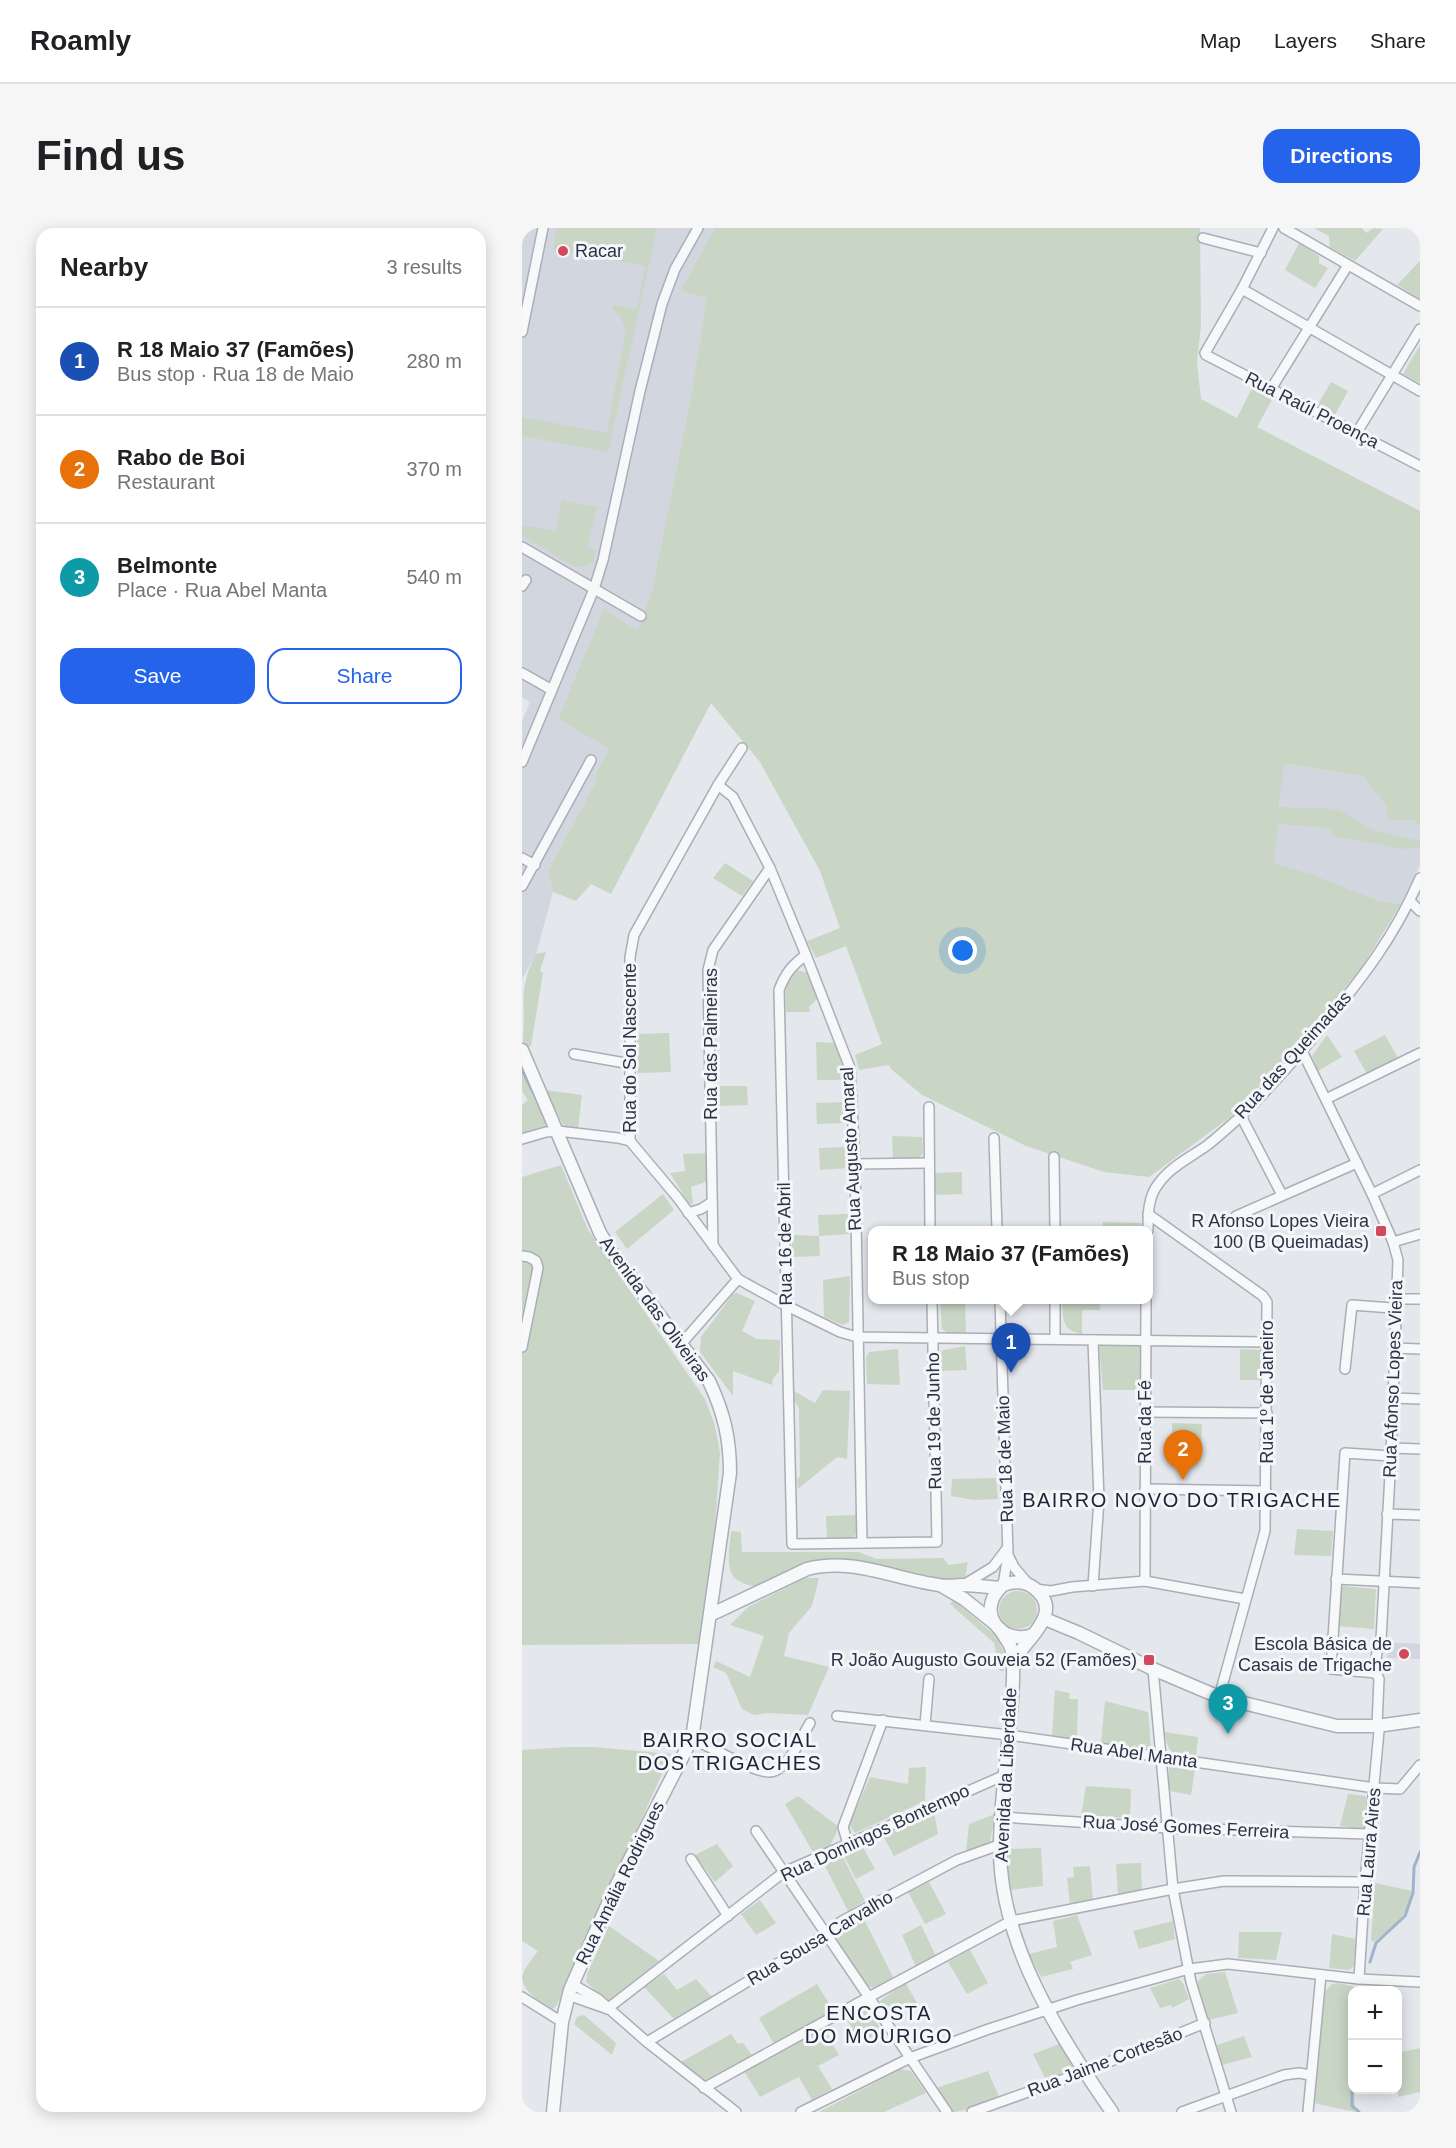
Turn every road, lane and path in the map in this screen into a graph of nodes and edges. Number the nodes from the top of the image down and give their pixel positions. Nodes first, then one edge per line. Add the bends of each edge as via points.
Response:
1 (543, 228) edge
2 (698, 228) edge
3 (1273, 228) edge
4 (1284, 228) edge
5 (1203, 238) dead end
6 (1260, 253) junction
7 (1348, 265) junction
8 (1242, 289) junction
9 (1420, 306) edge
10 (1308, 327) junction
11 (1420, 329) edge
12 (522, 332) edge
13 (1392, 375) junction
14 (1271, 389) junction
15 (1420, 391) edge
16 (1356, 434) junction
17 (1420, 466) edge
18 (522, 547) edge
19 (594, 589) junction
20 (641, 616) dead end
21 (522, 673) edge
22 (552, 690) junction
23 (742, 748) dead end
24 (591, 760) dead end
25 (522, 762) edge
26 (718, 784) junction
27 (522, 858) edge
28 (534, 865) junction
29 (770, 868) junction
30 (1420, 878) edge
31 (522, 886) edge
32 (1410, 901) junction
33 (1420, 911) edge
34 (806, 955) junction
35 (522, 1050) edge
36 (1302, 1051) junction
37 (1420, 1053) edge
38 (574, 1054) dead end
39 (630, 1064) junction
40 (1326, 1099) junction
41 (928, 1107) dead end
42 (1241, 1116) junction
43 (558, 1131) junction
44 (994, 1138) dead end
45 (522, 1139) edge
46 (630, 1141) junction
47 (1054, 1157) dead end
48 (1357, 1162) junction
49 (928, 1163) junction
50 (855, 1164) junction
51 (1420, 1170) edge
52 (1372, 1194) junction
53 (1282, 1196) junction
54 (712, 1202) junction
55 (688, 1213) junction
56 (1148, 1214) junction
57 (1236, 1216) dead end
58 (930, 1226) edge
59 (997, 1226) edge
60 (1054, 1226) edge
61 (1148, 1226) edge
62 (1420, 1234) edge
63 (1393, 1242) junction
64 (713, 1246) junction
65 (522, 1256) edge
66 (738, 1280) junction
67 (1420, 1299) edge
68 (932, 1304) edge
69 (1000, 1304) edge
70 (1055, 1304) edge
71 (1146, 1304) edge
72 (1397, 1305) junction
73 (787, 1306) junction
74 (857, 1337) junction
75 (933, 1338) junction
76 (1001, 1339) junction
77 (1055, 1339) junction
78 (1094, 1340) junction
79 (1146, 1341) junction
80 (1267, 1342) junction
81 (682, 1343) junction
82 (522, 1347) edge
83 (1395, 1348) junction
84 (1420, 1349) edge
85 (1345, 1369) dead end
86 (1393, 1398) junction
87 (1420, 1399) edge
88 (1145, 1412) junction
89 (1267, 1413) junction
90 (1420, 1449) edge
91 (1391, 1452) junction
92 (1145, 1489) junction
93 (1266, 1491) junction
94 (1387, 1514) junction
95 (1420, 1515) edge
96 (862, 1543) junction
97 (1008, 1551) junction
98 (1336, 1580) junction
99 (1145, 1581) junction
100 (1383, 1582) junction
101 (1420, 1583) edge
102 (963, 1585) junction
103 (941, 1586) junction
104 (1093, 1586) junction
105 (1001, 1587) junction
106 (1032, 1587) junction
107 (1245, 1599) junction
108 (710, 1615) junction
109 (1045, 1619) junction
110 (997, 1626) junction
111 (1033, 1635) junction
112 (1013, 1663) junction
113 (1153, 1669) junction
114 (1376, 1673) junction
115 (929, 1679) dead end
116 (1219, 1697) junction
117 (837, 1716) dead end
118 (883, 1720) junction
119 (1420, 1720) edge
120 (810, 1723) dead end
121 (925, 1725) junction
122 (1377, 1726) junction
123 (1009, 1735) junction
124 (690, 1739) junction
125 (1160, 1756) junction
126 (1420, 1765) edge
127 (1005, 1775) junction
128 (1375, 1788) junction
129 (1002, 1817) junction
130 (1168, 1827) junction
131 (756, 1832) dead end
132 (1369, 1834) junction
133 (848, 1844) junction
134 (999, 1845) junction
135 (691, 1859) dead end
136 (784, 1872) junction
137 (1365, 1882) junction
138 (1173, 1889) junction
139 (728, 1916) junction
140 (1011, 1921) junction
141 (825, 1935) junction
142 (1189, 1969) junction
143 (1321, 1975) junction
144 (1359, 1979) junction
145 (1420, 1982) edge
146 (570, 1989) junction
147 (522, 1997) edge
148 (868, 1997) junction
149 (607, 2009) junction
150 (1047, 2010) junction
151 (562, 2022) junction
152 (1205, 2023) junction
153 (647, 2042) junction
154 (910, 2058) junction
155 (1084, 2072) junction
156 (1310, 2075) junction
157 (704, 2088) junction
158 (1225, 2095) junction
159 (553, 2112) edge
160 (736, 2112) edge
161 (801, 2112) edge
162 (946, 2112) edge
163 (972, 2112) edge
164 (1112, 2112) edge
165 (1182, 2112) edge
166 (1231, 2112) edge
167 (1308, 2112) edge

1 - 12 street
2 - 19 street via 675,269 662,304
3 - 6 street
4 - 7 street
5 - 6 street
6 - 8 street
7 - 9 street
7 - 10 street
8 - 10 street
8 - 14 street, Rua Raúl Proença via 1205,353
10 - 13 street
10 - 14 street
11 - 13 street
13 - 15 street
13 - 16 street
14 - 16 street, Rua Raúl Proença
16 - 17 street, Rua Raúl Proença
18 - 19 street
19 - 20 street
19 - 22 street
21 - 22 street
22 - 25 street
23 - 26 street, Rua do Sol Nascente
24 - 28 street
26 - 29 street, Rua Augusto Amaral via 733,797
26 - 39 street, Rua do Sol Nascente via 634,935 630,957
27 - 28 street
28 - 31 street
29 - 34 street, Rua Augusto Amaral
29 - 54 street, Rua das Palmeiras via 712,950 708,970
30 - 32 street, Rua das Queimadas
32 - 33 street
32 - 36 street, Rua das Queimadas via 1366,973
34 - 50 street, Rua Augusto Amaral via 850,1068
34 - 73 street, Rua 16 de Abril via 794,964 779,990
35 - 43 street, Avenida das Oliveiras
36 - 40 street, Rua Afonso Lopes Vieira
36 - 42 street, Rua das Queimadas
37 - 40 street
38 - 39 street
39 - 46 street, Rua do Sol Nascente
40 - 48 street, Rua Afonso Lopes Vieira
41 - 49 street
42 - 53 street
42 - 56 street, Rua das Queimadas via 1159,1182 1151,1196
43 - 45 street
43 - 46 street
43 - 81 street, Avenida das Oliveiras via 600,1233
44 - 59 street
46 - 55 street, Rua do Sol Nascente
47 - 60 street
48 - 52 street, Rua Afonso Lopes Vieira
48 - 53 street
49 - 50 street
49 - 58 street
50 - 74 street, Rua Augusto Amaral
51 - 52 street
52 - 63 street, Rua Afonso Lopes Vieira
53 - 57 street
54 - 55 street
54 - 64 street, Rua das Palmeiras
55 - 64 street, Rua do Sol Nascente
56 - 61 street
56 - 80 street, Rua 1º de Janeiro via 1263,1296 1267,1302
62 - 63 street
63 - 72 street, Rua Afonso Lopes Vieira via 1398,1260
64 - 66 street, Rua do Sol Nascente
65 - 82 street via 536,1261 538,1268
66 - 73 street, Rua do Sol Nascente
66 - 81 street
67 - 72 street via 1402,1299
68 - 75 street, Rua 19 de Junho
69 - 76 street, Rua 18 de Maio
70 - 77 street
71 - 79 street, Rua da Fé
72 - 83 street, Rua Afonso Lopes Vieira
72 - 85 street via 1352,1305
73 - 74 street, Rua do Sol Nascente
73 - 96 street, Rua 16 de Abril via 792,1544
74 - 75 street, Rua do Sol Nascente
74 - 96 street, Rua Augusto Amaral
75 - 76 street, Rua do Sol Nascente
75 - 96 street, Rua 19 de Junho via 937,1542
76 - 77 street, Rua do Sol Nascente
76 - 97 street, Rua 18 de Maio
77 - 78 street, Rua do Sol Nascente
78 - 79 street, Rua do Sol Nascente
78 - 104 street via 1099,1500
79 - 80 street, Rua do Sol Nascente
79 - 88 street, Rua da Fé
80 - 89 street, Rua 1º de Janeiro
81 - 108 street, Avenida das Oliveiras via 709,1381 730,1445 730,1473
83 - 84 street
83 - 86 street, Rua Afonso Lopes Vieira
86 - 87 street
86 - 91 street, Rua Afonso Lopes Vieira
88 - 89 street
88 - 92 street, Rua da Fé
89 - 93 street, Rua 1º de Janeiro
90 - 91 street
91 - 94 street, Rua Afonso Lopes Vieira
91 - 98 street via 1345,1453
92 - 93 street
92 - 99 street, Rua da Fé
93 - 107 street, Rua 1º de Janeiro via 1265,1531
94 - 95 street
94 - 100 street, Rua Afonso Lopes Vieira
97 - 102 street, Rua 18 de Maio via 993,1567
97 - 105 street, Rua 18 de Maio
97 - 106 street via 1014,1567
98 - 100 street
98 - 114 street via 1330,1669
99 - 104 street
99 - 107 street
100 - 101 street
100 - 114 street, Rua Afonso Lopes Vieira
102 - 103 street
102 - 105 street
103 - 108 street via 862,1567 822,1565
103 - 110 street
104 - 106 street via 1051,1591
105 - 106 street via 1016,1582
105 - 110 street via 990,1607
106 - 109 street via 1045,1606
107 - 116 street, Rua 1º de Janeiro
108 - 124 street, Rua Amália Rodrigues
109 - 111 street
109 - 113 street
110 - 111 street via 1011,1636
110 - 112 street, Avenida da Liberdade via 1010,1645
111 - 112 street, Avenida da Liberdade
112 - 123 street, Avenida da Liberdade
113 - 116 street
113 - 125 street
114 - 122 street, Rua Afonso Lopes Vieira
115 - 121 street
116 - 122 street via 1337,1726
117 - 118 street, Rua Abel Manta
118 - 121 street, Rua Abel Manta
118 - 133 street via 843,1827
119 - 122 street
120 - 124 street via 784,1764 768,1772
121 - 123 street, Rua Abel Manta
122 - 128 street, Rua Laura Aires
123 - 125 street, Rua Abel Manta
123 - 127 street, Avenida da Liberdade
124 - 146 street, Rua Amália Rodrigues via 613,1892
125 - 128 street, Rua Abel Manta
125 - 130 street
126 - 128 street, Rua Abel Manta via 1400,1789
127 - 129 street, Avenida da Liberdade
127 - 133 street, Rua Domingos Bontempo
128 - 132 street, Rua Laura Aires
129 - 130 street, Rua José Gomes Ferreira
129 - 134 street, Avenida da Liberdade
130 - 132 street, Rua José Gomes Ferreira
130 - 138 street
131 - 136 street
132 - 137 street, Rua Laura Aires
133 - 136 street, Rua Domingos Bontempo
134 - 140 street, Avenida da Liberdade via 1000,1875
134 - 141 street, Rua Sousa Carvalho via 957,1860 842,1921
135 - 139 street
136 - 139 street, Rua Domingos Bontempo
136 - 141 street
137 - 138 street via 1224,1881
137 - 144 street, Rua Laura Aires
138 - 140 street
138 - 142 street
139 - 149 street, Rua Domingos Bontempo
140 - 148 street
140 - 150 street, Avenida da Liberdade
141 - 148 street
141 - 153 street, Rua Sousa Carvalho
142 - 143 street via 1228,1964
142 - 150 street
142 - 152 street
143 - 144 street
143 - 156 street
144 - 145 street
146 - 149 street
146 - 151 street, Rua Amália Rodrigues
147 - 151 street
148 - 154 street
148 - 157 street
149 - 153 street
150 - 154 street
150 - 155 street, Avenida da Liberdade
151 - 159 street, Rua Amália Rodrigues
152 - 155 street, Rua Jaime Cortesão
152 - 158 street
153 - 157 street
154 - 161 street
154 - 162 street
155 - 163 street, Rua Jaime Cortesão
155 - 164 street, Avenida da Liberdade
156 - 158 street via 1284,2075
156 - 167 street
157 - 160 street
158 - 165 street
158 - 166 street

